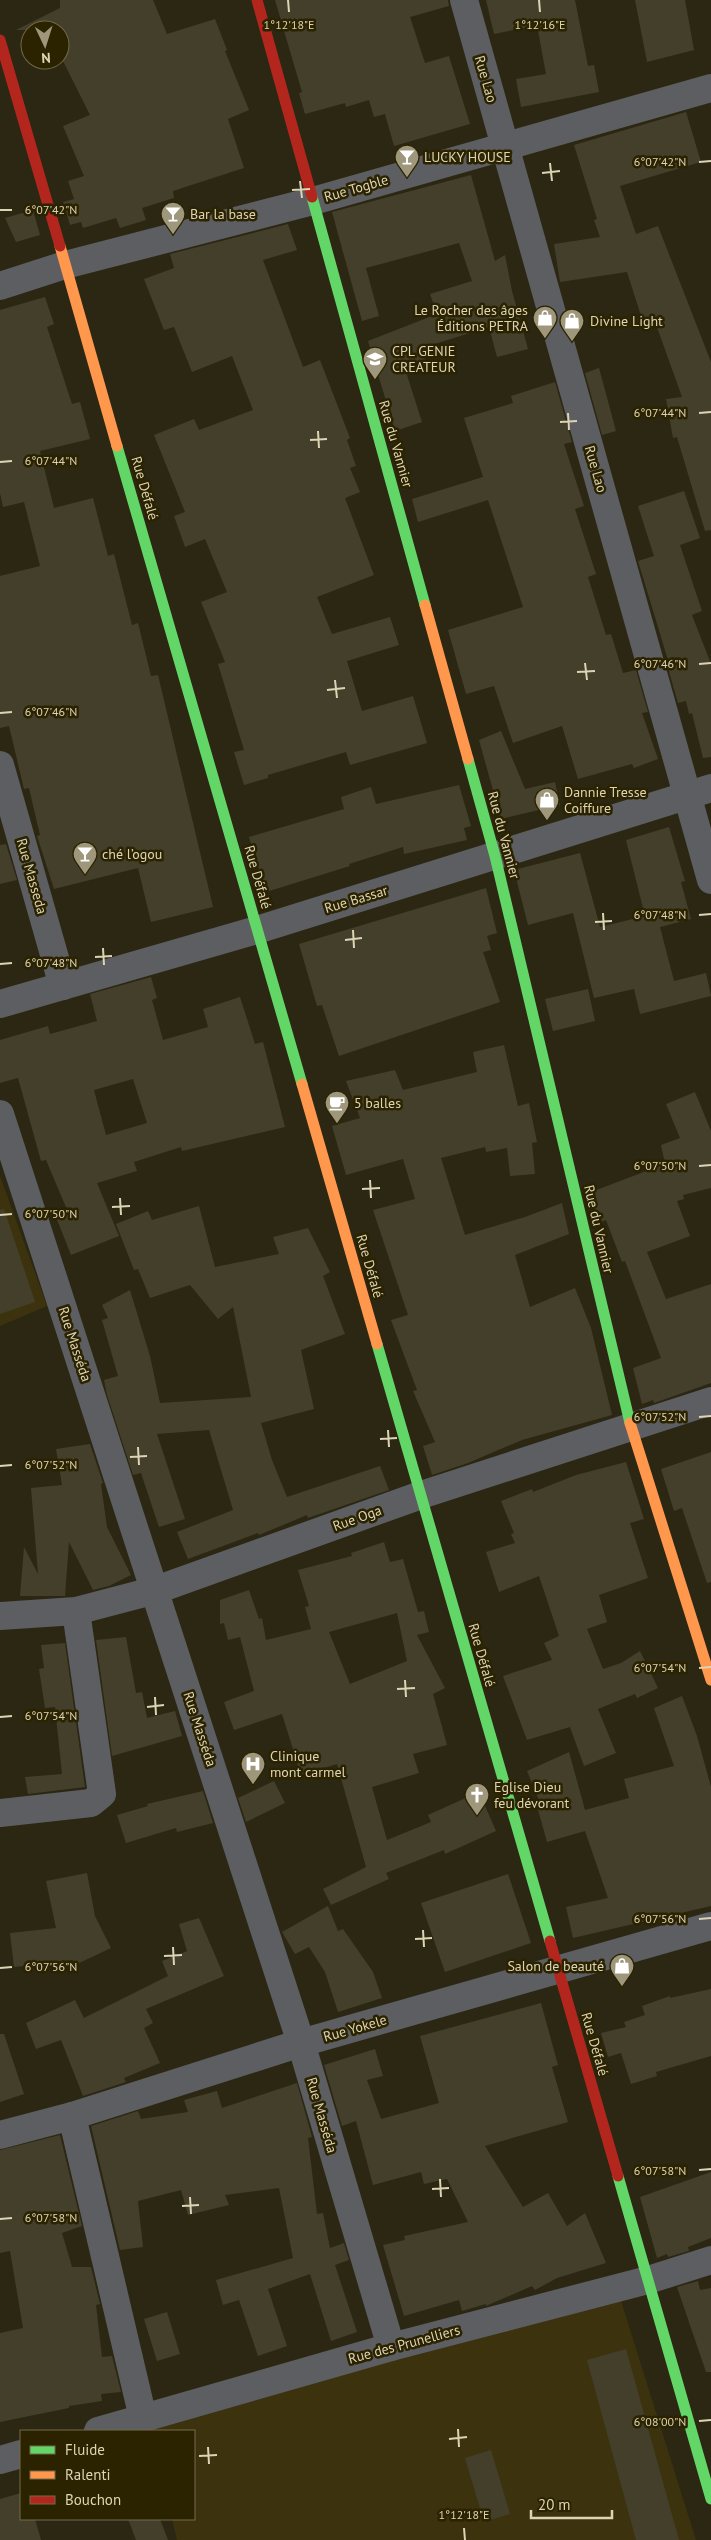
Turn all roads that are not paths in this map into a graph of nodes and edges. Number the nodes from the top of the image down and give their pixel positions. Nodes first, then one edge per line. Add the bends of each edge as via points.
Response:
1 (257, 0) edge
2 (464, 0) edge
3 (0, 40) edge
4 (711, 88) edge
5 (505, 146) junction
6 (313, 201) junction
7 (65, 264) junction
8 (0, 286) edge
9 (0, 765) edge
10 (699, 792) edge
11 (495, 856) junction
12 (711, 880) edge
13 (257, 930) junction
14 (63, 986) junction
15 (0, 1004) edge
16 (0, 1114) edge
17 (711, 1401) edge
18 (631, 1427) junction
19 (421, 1495) junction
20 (156, 1590) junction
21 (76, 1611) junction
22 (0, 1616) edge
23 (711, 1680) edge
24 (0, 1812) edge
25 (711, 1926) edge
26 (558, 1969) junction
27 (301, 2044) junction
28 (72, 2116) junction
29 (0, 2135) edge
30 (711, 2260) edge
31 (648, 2280) junction
32 (391, 2347) junction
33 (143, 2418) junction
34 (101, 2430) edge
35 (20, 2454) edge
36 (0, 2460) edge
37 (711, 2499) edge

1 - 6 street, Rue du Vannier
2 - 5 street, Rue Lao
3 - 7 street, Rue Défalé
4 - 5 street, Rue Togble
5 - 6 street, Rue Togble
5 - 10 street, Rue Lao
6 - 7 street, Rue Togble
6 - 11 street, Rue du Vannier
7 - 8 street, Rue Togble
7 - 13 street, Rue Défalé
9 - 14 street, Rue Masseda
10 - 11 street, Rue Bassar
10 - 12 street, Rue Lao
11 - 13 street, Rue Bassar
11 - 18 street, Rue du Vannier
13 - 14 street, Rue Bassar
13 - 19 street, Rue Défalé
14 - 15 street, Rue Bassar
16 - 20 street, Rue Masséda
17 - 18 street, Rue Oga
18 - 19 street, Rue Oga
18 - 23 street, Rue du Vannier
19 - 20 street, Rue Oga
19 - 26 street, Rue Défalé
20 - 21 street, Rue Oga
20 - 27 street, Rue Masséda
21 - 22 street, Rue Oga
21 - 24 street via 102,1794 91,1803
25 - 26 street, Rue Yokele
26 - 27 street, Rue Yokele
26 - 31 street, Rue Défalé
27 - 28 street, Rue Yokele
27 - 32 street, Rue Masséda
28 - 29 street, Rue Yokele
28 - 33 street
30 - 31 street, Rue des Prunelliers
31 - 32 street, Rue des Prunelliers
31 - 37 street, Rue Défalé
32 - 33 street, Rue des Prunelliers
33 - 34 street, Rue des Prunelliers
35 - 36 street

